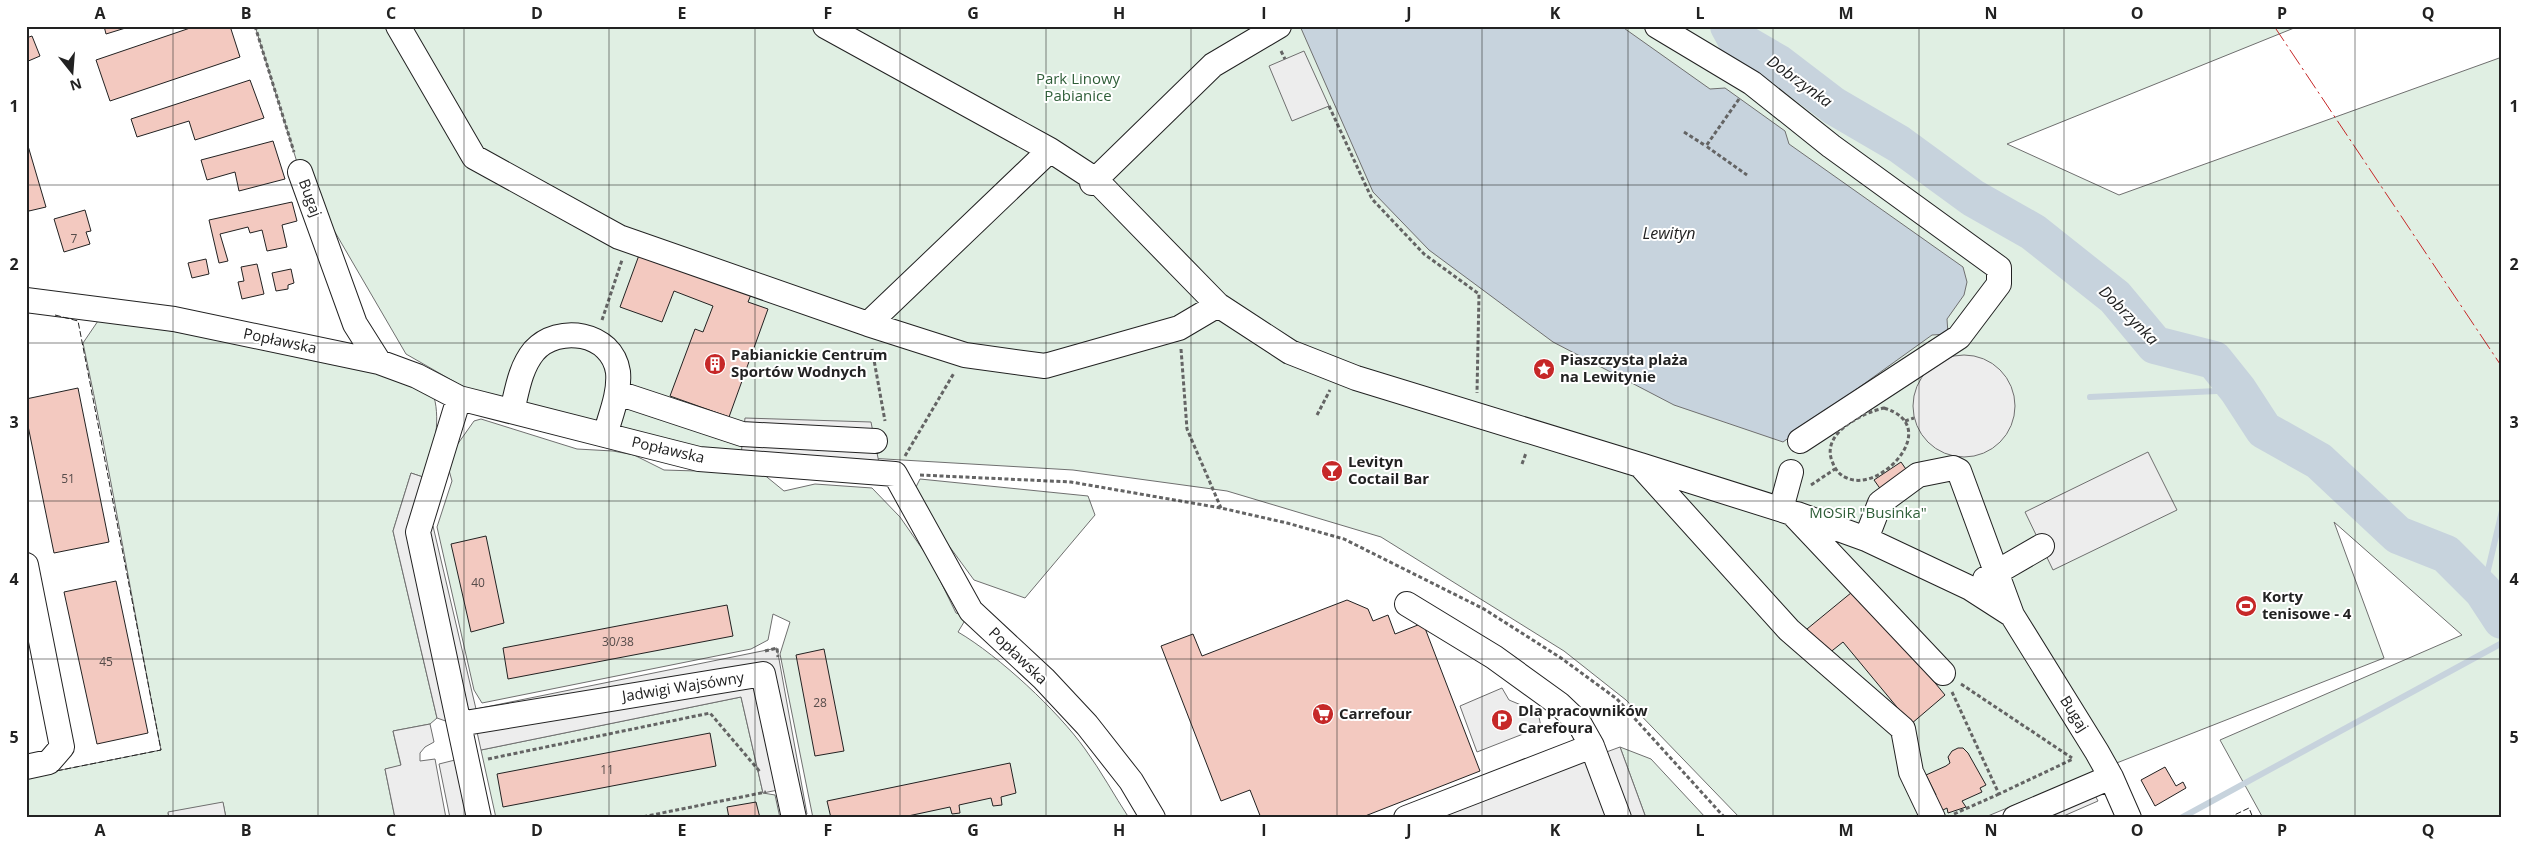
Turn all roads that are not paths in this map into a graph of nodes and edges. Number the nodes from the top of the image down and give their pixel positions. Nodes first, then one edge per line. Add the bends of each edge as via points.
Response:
1 (398, 26) edge
2 (826, 26) edge
3 (1279, 26) edge
4 (1658, 26) edge
5 (1050, 150) junction
6 (300, 172) road end
7 (1094, 182) junction
8 (26, 300) edge
9 (1218, 305) junction
10 (868, 324) junction
11 (379, 362) junction
12 (618, 393) junction
13 (459, 398) junction
14 (512, 411) junction
15 (881, 434) road end
16 (605, 435) junction
17 (1800, 441) dead end
18 (1640, 466) junction
19 (1791, 472) dead end
20 (1786, 511) junction
21 (1866, 539) junction
22 (2042, 546) dead end
23 (26, 565) edge
24 (1998, 572) junction
25 (1970, 588) junction
26 (1407, 604) dead end
27 (2012, 615) junction
28 (1943, 673) road end
29 (459, 724) junction
30 (1592, 746) junction
31 (26, 767) edge
32 (2111, 777) junction
33 (479, 818) edge
34 (794, 818) edge
35 (1153, 818) edge
36 (1406, 818) edge
37 (1620, 818) edge
38 (1933, 818) edge
39 (2015, 818) edge
40 (2129, 818) edge

1 - 10 street via 474,157 628,240
2 - 5 street
3 - 7 street via 1213,64
4 - 17 street via 1752,83 1831,146 1998,268 1999,284 1959,337
5 - 7 street
5 - 10 street
6 - 11 street, Bugaj via 355,324
7 - 9 street
8 - 11 street, Popławska via 174,319
9 - 10 street via 1179,328 1045,366 965,355
9 - 18 street via 1290,352 1340,372
11 - 13 street, Popławska via 417,376
12 - 14 street via 618,370 610,352 595,340 579,334 562,336 547,341 534,351 522,369
12 - 15 street via 742,434
12 - 16 street
13 - 14 street, Popławska
13 - 29 street via 418,532
14 - 16 street, Popławska
16 - 35 street, Popławska via 699,459 895,474 971,611 1044,679 1087,725 1131,781
18 - 20 street
18 - 38 street via 1789,630 1903,729 1911,772
19 - 20 street
20 - 21 street
20 - 28 street
21 - 24 street via 1880,502 1918,475 1953,468 1959,471
21 - 25 street
22 - 24 street
23 - 31 street via 62,747 49,762
24 - 25 street
24 - 27 street
25 - 27 street
26 - 30 street via 1494,657 1559,704 1579,723
27 - 32 street, Bugaj
29 - 33 street
29 - 34 street, Jadwigi Wajsówny via 763,674 782,789
30 - 36 street
30 - 37 street
32 - 39 street
32 - 40 street, Bugaj

